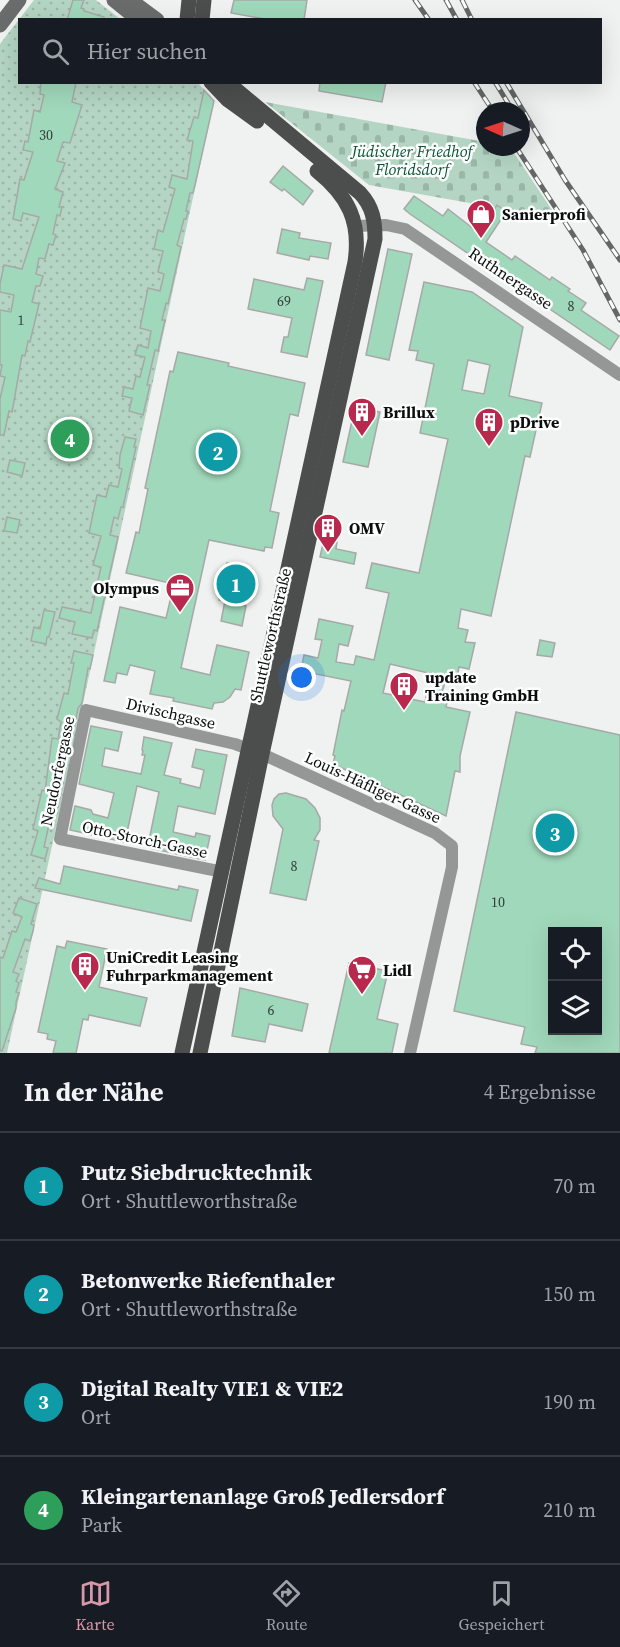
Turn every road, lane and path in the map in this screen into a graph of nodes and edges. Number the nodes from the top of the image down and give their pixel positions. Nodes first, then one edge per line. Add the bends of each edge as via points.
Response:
1 (19, 0) edge
2 (114, 0) edge
3 (130, 0) edge
4 (189, 0) edge
5 (204, 0) edge
6 (136, 18) edge
7 (154, 18) edge
8 (187, 18) edge
9 (202, 18) edge
10 (0, 25) edge
11 (213, 84) edge
12 (229, 84) edge
13 (375, 225) junction
14 (356, 226) junction
15 (620, 375) edge
16 (86, 710) joint
17 (255, 751) junction
18 (60, 838) joint
19 (223, 872) junction
20 (182, 1053) edge
21 (200, 1053) edge
22 (410, 1053) edge

1 - 10 main road
2 - 6 main road
3 - 7 main road
4 - 8 main road
5 - 9 main road
11 - 14 main road via 331,182 345,199
12 - 13 main road via 360,193 369,205
13 - 14 street, Ruthnergasse
13 - 15 street, Ruthnergasse via 405,229
13 - 17 main road, Shuttleworthstraße via 366,283
14 - 17 main road, Shuttleworthstraße via 355,262
16 - 17 street, Divischgasse
16 - 18 street, Neudorfergasse
17 - 19 main road, Shuttleworthstraße
17 - 21 main road, Shuttleworthstraße
17 - 22 street, Louis-Häfliger-Gasse via 435,833 452,846 452,867
18 - 19 street, Otto-Storch-Gasse
19 - 20 main road, Shuttleworthstraße

